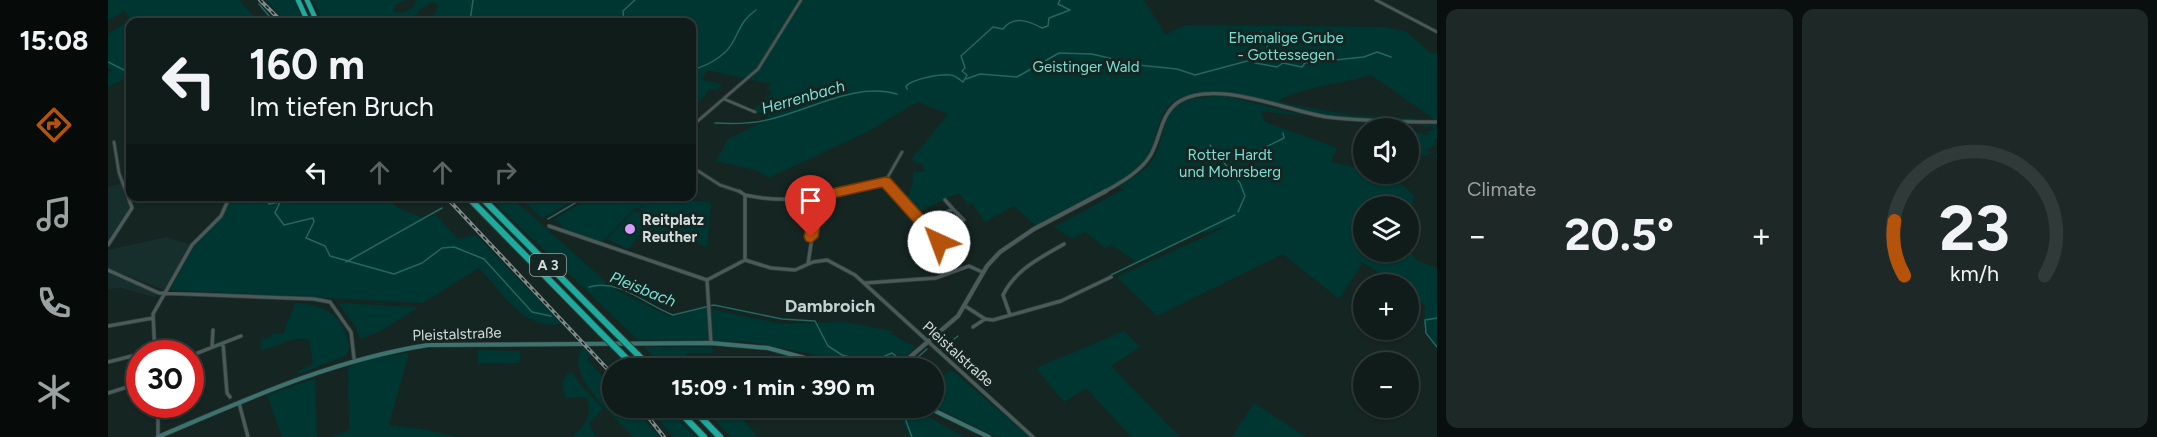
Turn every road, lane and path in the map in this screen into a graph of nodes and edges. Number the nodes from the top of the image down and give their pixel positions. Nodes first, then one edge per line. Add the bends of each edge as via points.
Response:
1 (298, 0) edge
2 (307, 0) edge
3 (801, 0) edge
4 (1376, 0) edge
5 (306, 18) edge
6 (315, 18) edge
7 (1437, 32) edge
8 (724, 99) junction
9 (755, 112) dead end
10 (1437, 122) edge
11 (696, 123) edge
12 (114, 142) dead end
13 (902, 152) dead end
14 (696, 170) edge
15 (885, 182) junction
16 (126, 192) edge
17 (745, 195) junction
18 (818, 197) junction
19 (945, 200) dead end
20 (129, 201) edge
21 (228, 201) edge
22 (471, 201) edge
23 (485, 201) edge
24 (953, 209) junction
25 (964, 220) dead end
26 (922, 223) junction
27 (549, 226) dead end
28 (1064, 243) dead end
29 (108, 245) edge
30 (745, 260) junction
31 (808, 264) junction
32 (108, 270) edge
33 (982, 272) junction
34 (942, 276) junction
35 (1111, 277) dead end
36 (707, 280) junction
37 (866, 284) junction
38 (164, 293) junction
39 (965, 306) junction
40 (1011, 315) junction
41 (153, 318) junction
42 (985, 319) junction
43 (108, 326) edge
44 (973, 327) dead end
45 (213, 330) dead end
46 (241, 336) dead end
47 (154, 340) edge
48 (927, 342) junction
49 (223, 343) junction
50 (711, 343) junction
51 (212, 347) junction
52 (204, 350) edge
53 (637, 354) joint
54 (126, 358) edge
55 (354, 358) junction
56 (626, 358) edge
57 (641, 358) edge
58 (810, 358) edge
59 (907, 358) edge
60 (108, 362) edge
61 (126, 387) edge
62 (108, 393) edge
63 (230, 397) dead end
64 (239, 403) junction
65 (944, 415) edge
66 (159, 418) edge
67 (686, 418) edge
68 (702, 418) edge
69 (161, 436) edge
70 (248, 437) edge
71 (705, 437) edge
72 (720, 437) edge
73 (989, 437) edge
74 (1033, 437) edge

1 - 5 highway
2 - 6 highway
3 - 8 street via 758,69
4 - 7 street
8 - 9 street
8 - 11 street
10 - 33 street via 1311,115 1231,95 1185,98 1164,116 1155,148 1143,165 1000,252
12 - 16 street
13 - 15 street
14 - 17 street
15 - 18 street
15 - 26 street
17 - 18 street via 778,200
17 - 30 street
18 - 31 street
19 - 24 street
20 - 29 street via 132,208
21 - 38 street via 221,216 192,245
22 - 56 highway, A 3, bridge
23 - 53 highway, A 3, bridge
24 - 25 street
24 - 26 street
26 - 34 street via 939,242
27 - 36 street
28 - 40 street via 1010,281 1003,295
30 - 31 street, Pleistalstraße via 795,270
30 - 36 street
31 - 37 street, Pleistalstraße via 819,260 837,263
32 - 38 street
33 - 34 street via 969,266
33 - 39 street
34 - 37 street
35 - 40 street via 1062,301
36 - 50 street
37 - 48 street, Pleistalstraße
38 - 41 street
38 - 55 street via 330,302 351,332
39 - 42 street
39 - 48 street via 949,326
40 - 42 street
41 - 43 street
41 - 47 street
42 - 44 street
45 - 51 street
46 - 49 street
48 - 59 street
48 - 74 street, Pleistalstraße
49 - 51 street
49 - 63 street
50 - 55 main road, Pleistalstraße via 428,345
50 - 58 main road, Pleistalstraße via 768,348
51 - 52 street
53 - 57 highway, A 3
54 - 60 street
55 - 64 main road, Pleistalstraße
61 - 62 street
64 - 69 main road, Pleistalstraße
64 - 70 street
65 - 73 main road
66 - 69 street
67 - 71 highway
68 - 72 highway

